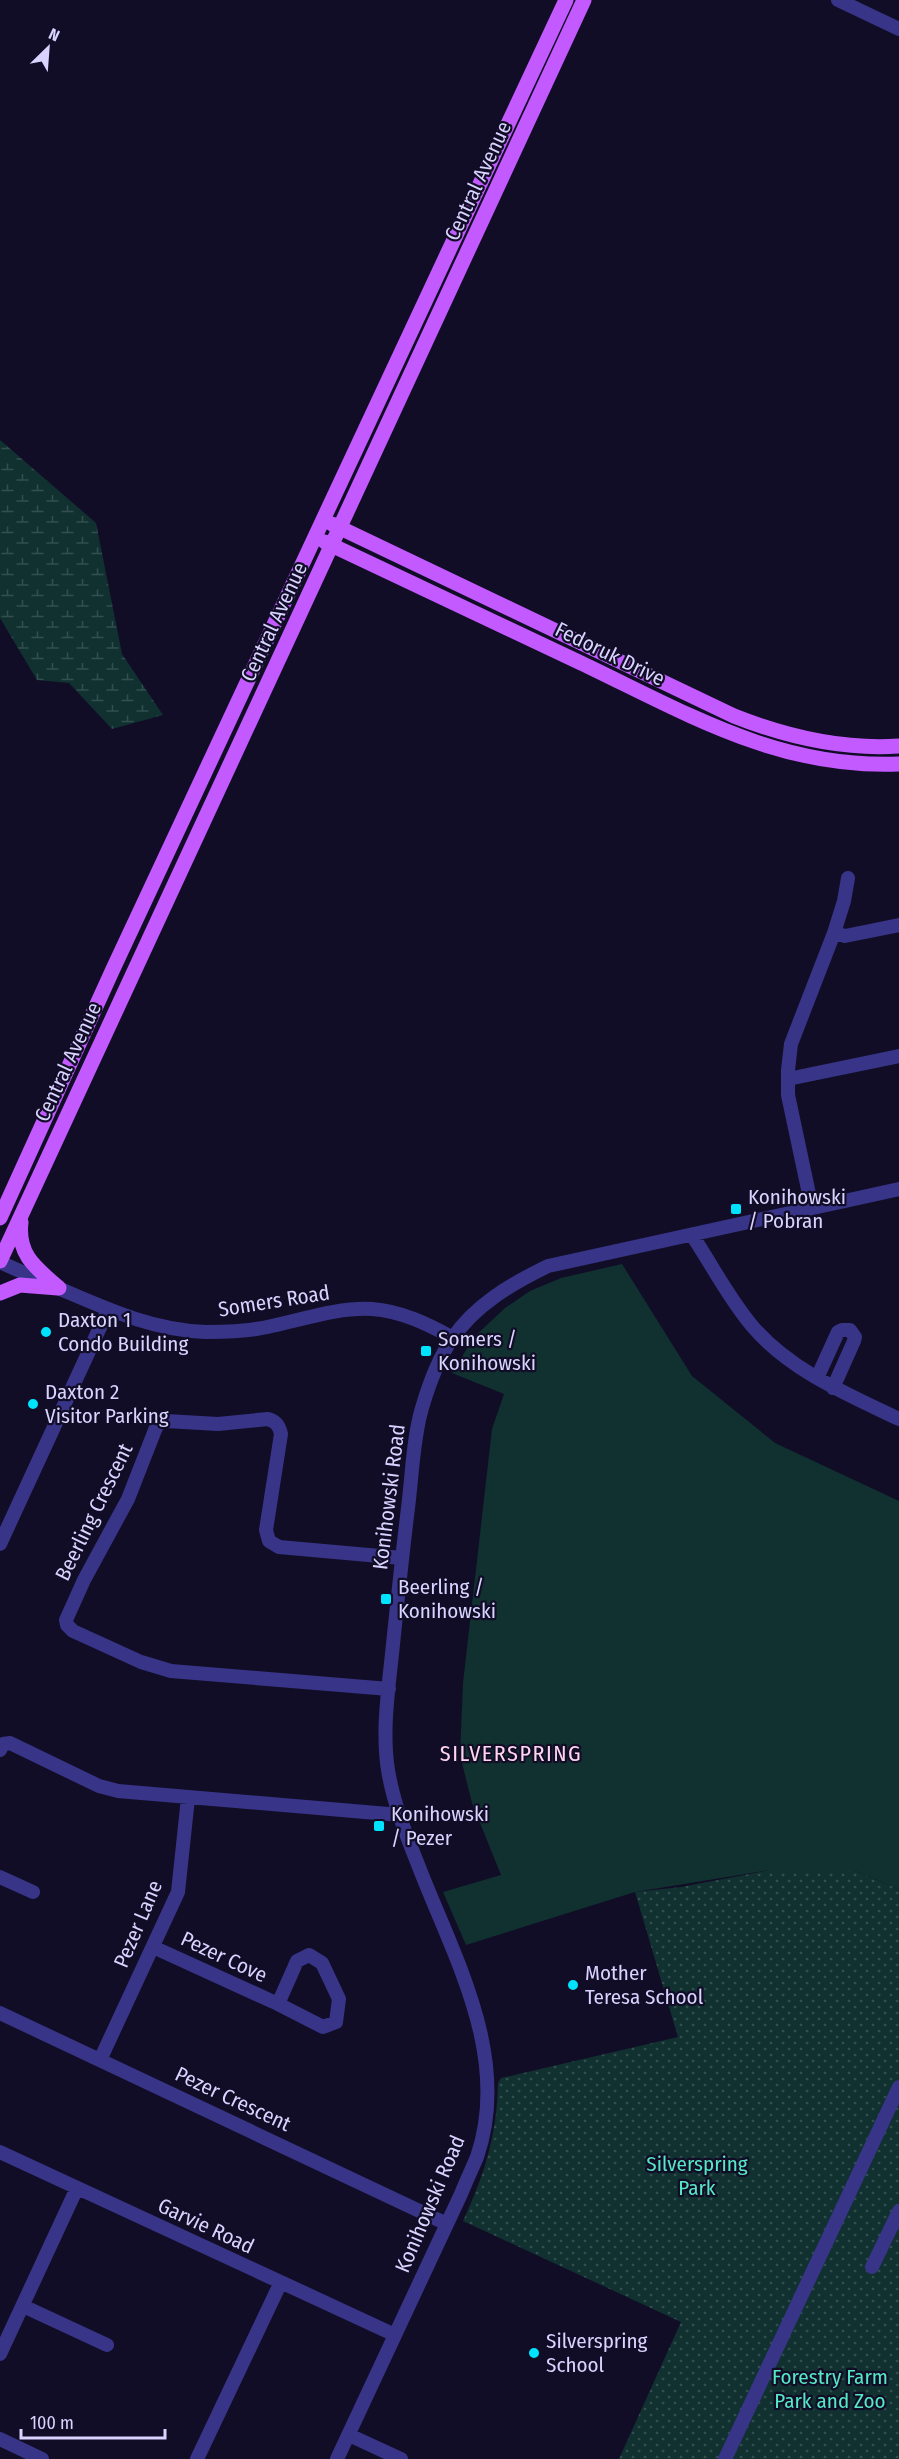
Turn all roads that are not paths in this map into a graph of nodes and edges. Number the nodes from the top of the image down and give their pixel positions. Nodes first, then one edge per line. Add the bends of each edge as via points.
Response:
1 (566, 0) edge
2 (584, 0) edge
3 (838, 0) edge
4 (899, 29) edge
5 (324, 520) junction
6 (341, 529) junction
7 (316, 538) junction
8 (333, 546) junction
9 (899, 747) edge
10 (899, 764) edge
11 (848, 878) dead end
12 (899, 924) edge
13 (834, 933) junction
14 (899, 1056) edge
15 (788, 1079) junction
16 (899, 1189) edge
17 (812, 1208) junction
18 (21, 1215) junction
19 (0, 1218) edge
20 (692, 1235) junction
21 (0, 1262) edge
22 (59, 1288) junction
23 (0, 1293) edge
24 (108, 1310) junction
25 (453, 1338) junction
26 (817, 1378) junction
27 (833, 1388) junction
28 (899, 1419) edge
29 (0, 1544) edge
30 (402, 1558) junction
31 (389, 1689) junction
32 (0, 1750) edge
33 (188, 1798) junction
34 (400, 1815) junction
35 (0, 1877) edge
36 (33, 1892) dead end
37 (153, 1947) junction
38 (278, 2004) junction
39 (0, 2013) edge
40 (100, 2060) junction
41 (899, 2087) edge
42 (0, 2152) edge
43 (77, 2188) junction
44 (899, 2211) edge
45 (447, 2224) junction
46 (872, 2267) dead end
47 (280, 2284) junction
48 (23, 2306) junction
49 (395, 2335) junction
50 (107, 2345) dead end
51 (0, 2354) edge
52 (348, 2434) junction
53 (0, 2439) edge
54 (42, 2459) edge
55 (197, 2459) edge
56 (337, 2459) edge
57 (400, 2459) edge
58 (725, 2459) edge

1 - 5 main road, Central Avenue
2 - 6 main road, Central Avenue
3 - 4 street
5 - 6 main road, Fedoruk Drive
5 - 7 main road, Central Avenue
6 - 8 main road, Central Avenue
6 - 9 main road, Fedoruk Drive via 734,716 821,743
7 - 8 main road, Fedoruk Drive
7 - 19 main road, Central Avenue
8 - 10 main road, Fedoruk Drive via 744,739 831,762
8 - 18 main road, Central Avenue
11 - 13 street
12 - 13 street via 845,936
13 - 15 street via 791,1044
14 - 15 street
15 - 17 street
16 - 17 street, Konihowski Road
17 - 20 street, Konihowski Road
18 - 21 main road, Central Avenue
18 - 22 main road via 23,1251
20 - 25 street, Konihowski Road via 548,1266 512,1283 479,1309
20 - 26 street via 754,1328
21 - 22 street, Somers Road
22 - 23 main road via 20,1285
22 - 24 street, Somers Road
24 - 25 street, Somers Road via 159,1326 231,1332 332,1312 372,1310 425,1323
24 - 29 street
25 - 30 street, Konihowski Road via 433,1375 421,1410
26 - 27 street
26 - 27 street via 838,1332 850,1330 854,1341
27 - 28 street
30 - 31 street, Konihowski Road
30 - 31 street, Beerling Crescent via 279,1547 269,1541 266,1530 281,1434 273,1420 218,1424 166,1421 154,1430 128,1499 66,1620 73,1631 141,1662 171,1671
31 - 34 street, Konihowski Road via 388,1769
32 - 33 street via 3,1744 10,1743 99,1786 118,1791
33 - 34 street
33 - 37 street, Pezer Lane via 178,1892
34 - 45 street, Konihowski Road via 473,2000 487,2069 485,2115 477,2155
35 - 36 street
37 - 38 street, Pezer Cove
37 - 40 street, Pezer Lane
38 - 38 street, Pezer Cove via 323,2027 336,2022 339,1999 322,1963 309,1955 297,1961
39 - 40 street, Pezer Crescent
40 - 45 street, Pezer Crescent
41 - 58 street
42 - 43 street, Garvie Road
43 - 47 street, Garvie Road
43 - 48 street
44 - 46 street
45 - 49 street, Konihowski Road
47 - 49 street, Garvie Road
47 - 55 street
48 - 50 street
48 - 51 street
49 - 52 street, Konihowski Road
52 - 56 street, Konihowski Road
52 - 57 street
53 - 54 street

